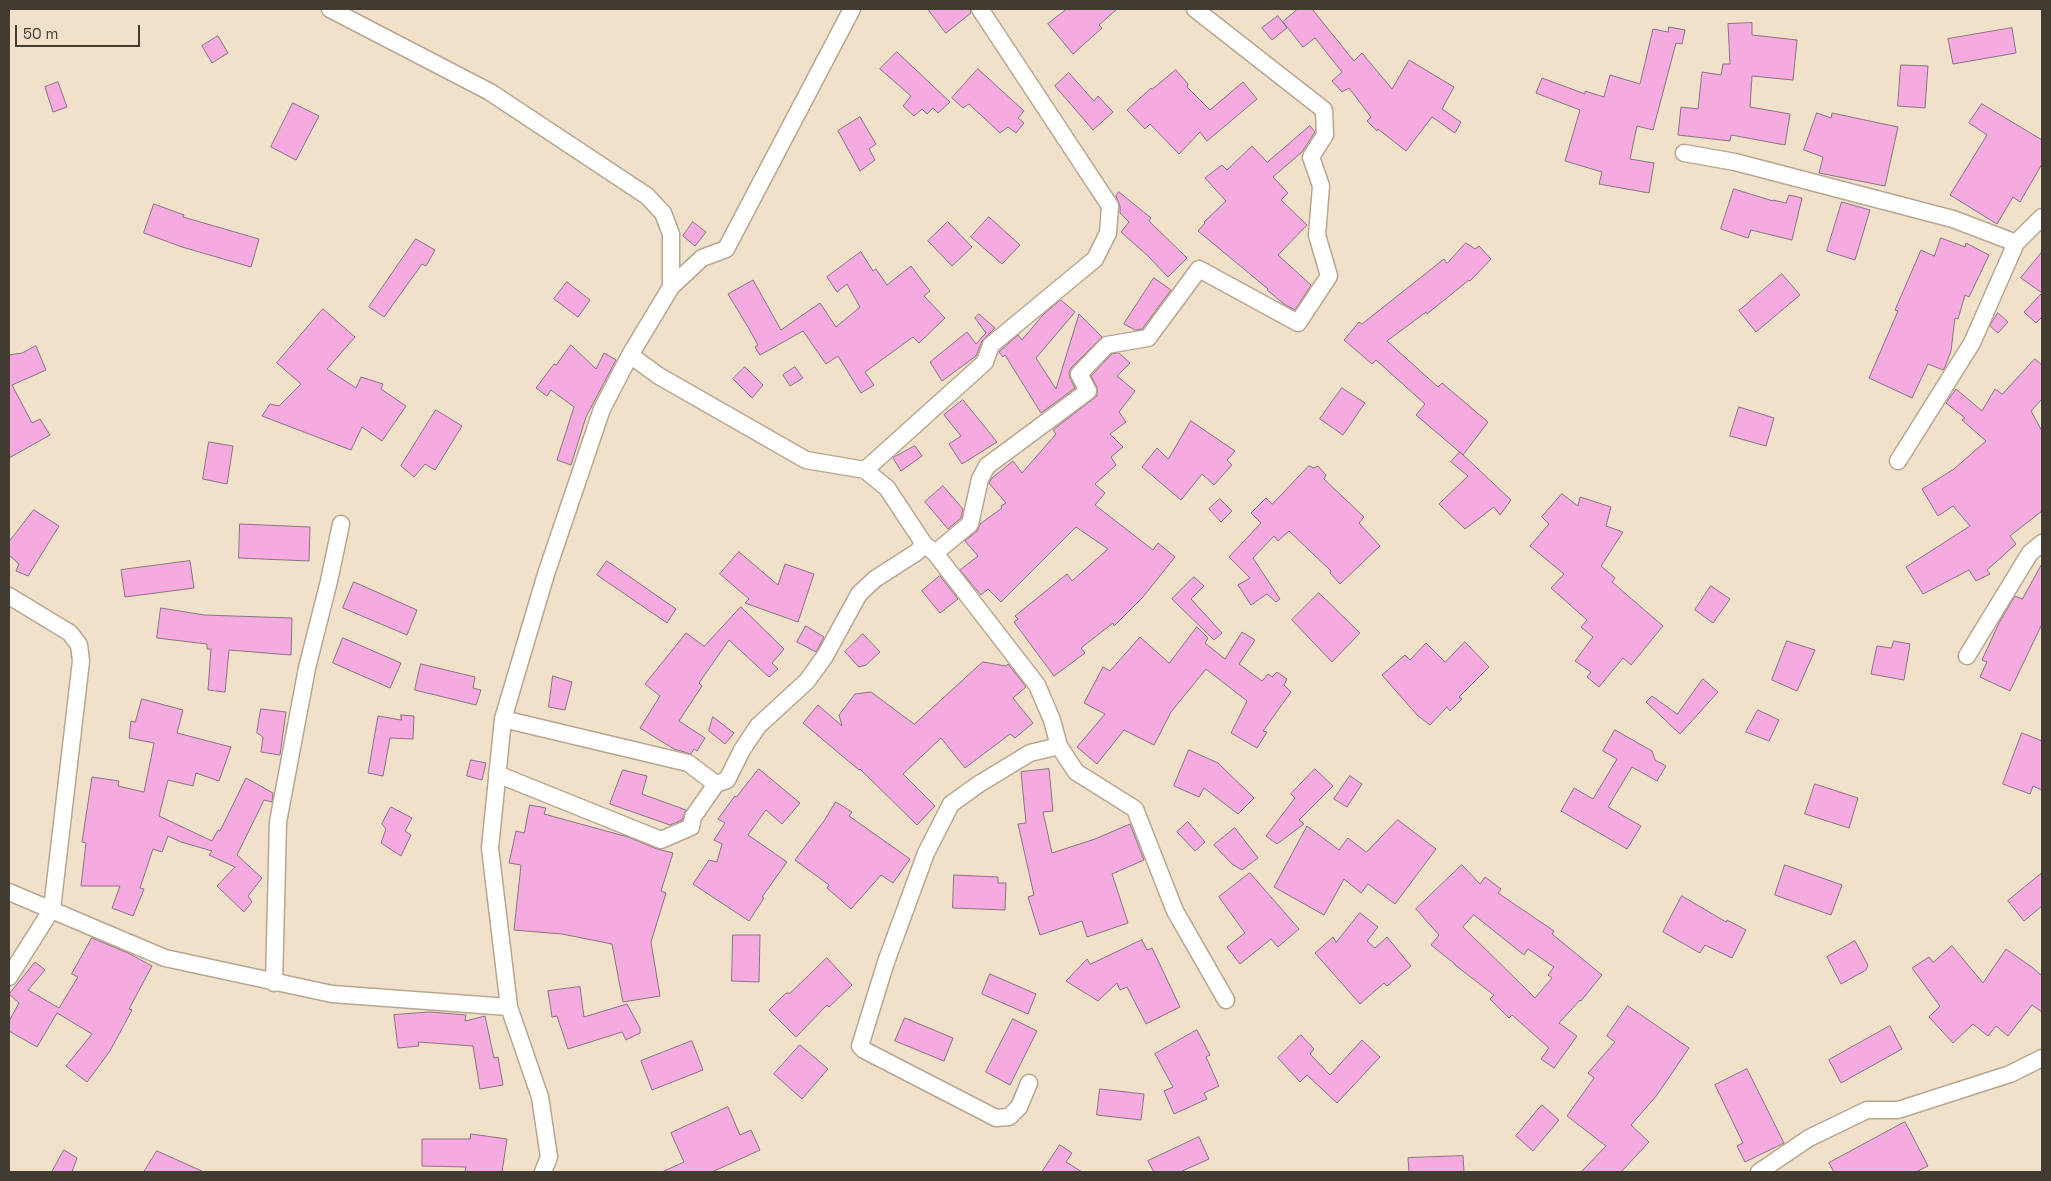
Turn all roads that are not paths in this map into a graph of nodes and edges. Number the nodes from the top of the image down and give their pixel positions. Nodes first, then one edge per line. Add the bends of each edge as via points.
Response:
1 (330, 9) edge
2 (852, 9) edge
3 (980, 9) edge
4 (1195, 9) edge
5 (1684, 153) dead end
6 (2042, 217) edge
7 (2016, 243) junction
8 (671, 287) junction
9 (630, 355) junction
10 (1898, 462) dead end
11 (865, 470) junction
12 (341, 524) dead end
13 (2042, 543) edge
14 (930, 548) junction
15 (9, 596) edge
16 (1967, 656) dead end
17 (503, 719) junction
18 (1059, 746) junction
19 (497, 774) junction
20 (716, 784) junction
21 (9, 892) edge
22 (52, 909) junction
23 (9, 977) edge
24 (274, 983) junction
25 (1226, 1000) dead end
26 (509, 1007) junction
27 (2042, 1058) edge
28 (1029, 1083) dead end
29 (546, 1165) edge
30 (556, 1172) edge
31 (1759, 1172) edge

1 - 8 street via 490,92 648,196 664,213 671,234
2 - 8 street via 726,249 702,258
3 - 11 street via 1110,206 1108,233 1095,259 991,345 985,362
4 - 14 street via 1324,110 1325,136 1311,157 1321,186 1317,235 1329,276 1298,323 1199,269 1148,338 1108,345 1078,374 1088,391 988,466 980,479 970,524
5 - 7 street via 1735,162 1953,219
6 - 7 street
7 - 10 street via 1972,343
8 - 9 street
9 - 11 street via 659,376 806,460
9 - 17 street via 602,409 546,574
11 - 14 street via 886,488
12 - 24 street via 307,668 278,822
13 - 16 street via 2030,553
14 - 18 street via 1037,685
14 - 20 street via 917,552 875,579 859,594 807,682 758,726 727,780
15 - 22 street via 70,633 79,645 81,661
17 - 19 street
17 - 20 street via 688,763
18 - 25 street via 1076,772 1135,809 1175,911
18 - 28 street via 1030,753 951,804 926,853 886,962 860,1046 996,1118 1009,1117 1019,1107
19 - 20 street via 661,840 691,827 693,817
19 - 26 street via 490,848
21 - 22 street
22 - 23 street
22 - 24 street via 165,958
24 - 26 street via 332,994
26 - 29 street via 540,1097
27 - 31 street via 2010,1074 1898,1110 1867,1110 1810,1138
29 - 30 street

